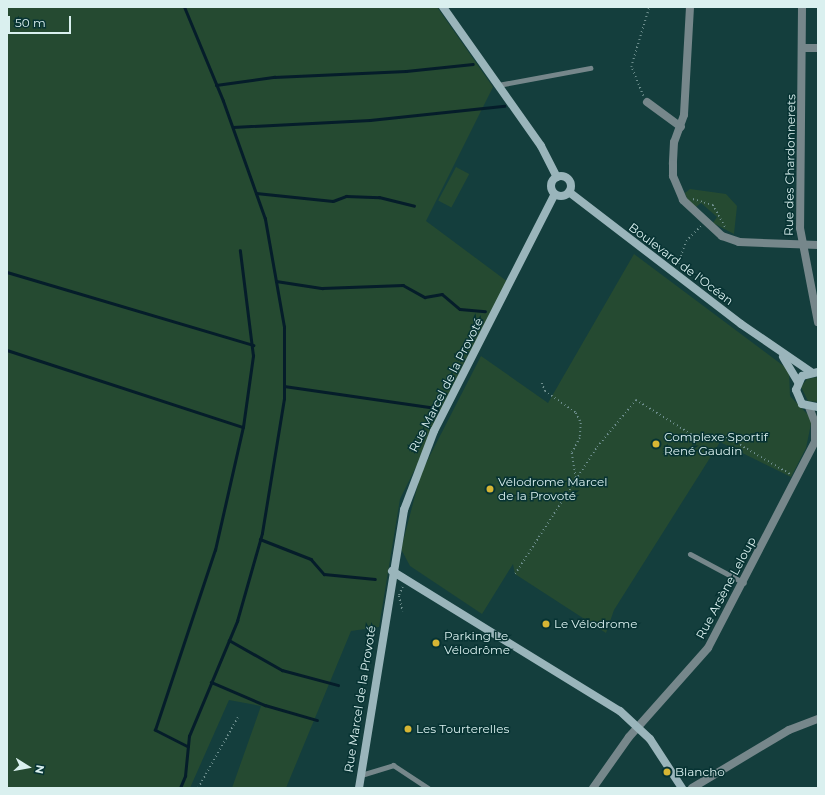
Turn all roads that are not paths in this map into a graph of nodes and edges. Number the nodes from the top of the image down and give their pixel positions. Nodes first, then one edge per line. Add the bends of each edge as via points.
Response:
1 (443, 7) edge
2 (690, 7) edge
3 (802, 7) edge
4 (803, 48) junction
5 (818, 48) edge
6 (590, 68) dead end
7 (498, 85) junction
8 (647, 102) road end
9 (681, 127) junction
10 (557, 177) junction
11 (569, 192) junction
12 (555, 194) junction
13 (801, 244) junction
14 (818, 245) edge
15 (818, 322) edge
16 (781, 354) junction
17 (815, 371) edge
18 (798, 382) junction
19 (809, 407) junction
20 (818, 408) edge
21 (816, 438) edge
22 (690, 554) dead end
23 (392, 572) junction
24 (744, 583) junction
25 (818, 720) edge
26 (638, 726) junction
27 (361, 775) junction
28 (359, 788) edge
29 (428, 788) edge
30 (593, 788) edge
31 (682, 788) edge
32 (692, 788) edge

1 - 7 main road
2 - 9 street
3 - 4 street, Rue des Chardonnerets
4 - 5 street
4 - 13 street, Rue des Chardonnerets
6 - 7 lane
7 - 10 main road via 541,146
8 - 9 street
9 - 13 street via 674,142 673,176 683,200 706,222 734,240
10 - 11 main road via 569,180
10 - 12 main road via 551,185
11 - 12 main road via 564,195
11 - 16 main road, Boulevard de l'Océan
12 - 23 main road, Rue Marcel de la Provoté via 424,451 404,510
13 - 14 street
13 - 15 street, Rue des Chardonnerets
16 - 17 main road, Boulevard de l'Océan
16 - 18 main road, Boulevard de l'Océan
17 - 18 main road
18 - 19 main road, Boulevard de l'Océan via 798,397
19 - 20 main road
19 - 21 street, Rue Arsène Leloup via 815,423
21 - 24 street, Rue Arsène Leloup
22 - 24 lane
23 - 26 main road via 408,578
23 - 27 main road, Rue Marcel de la Provoté
24 - 26 street, Rue Arsène Leloup via 708,648
25 - 32 street via 789,730
26 - 30 street, Rue Arsène Leloup
26 - 31 main road
27 - 28 main road, Rue Marcel de la Provoté
27 - 29 lane via 393,765

